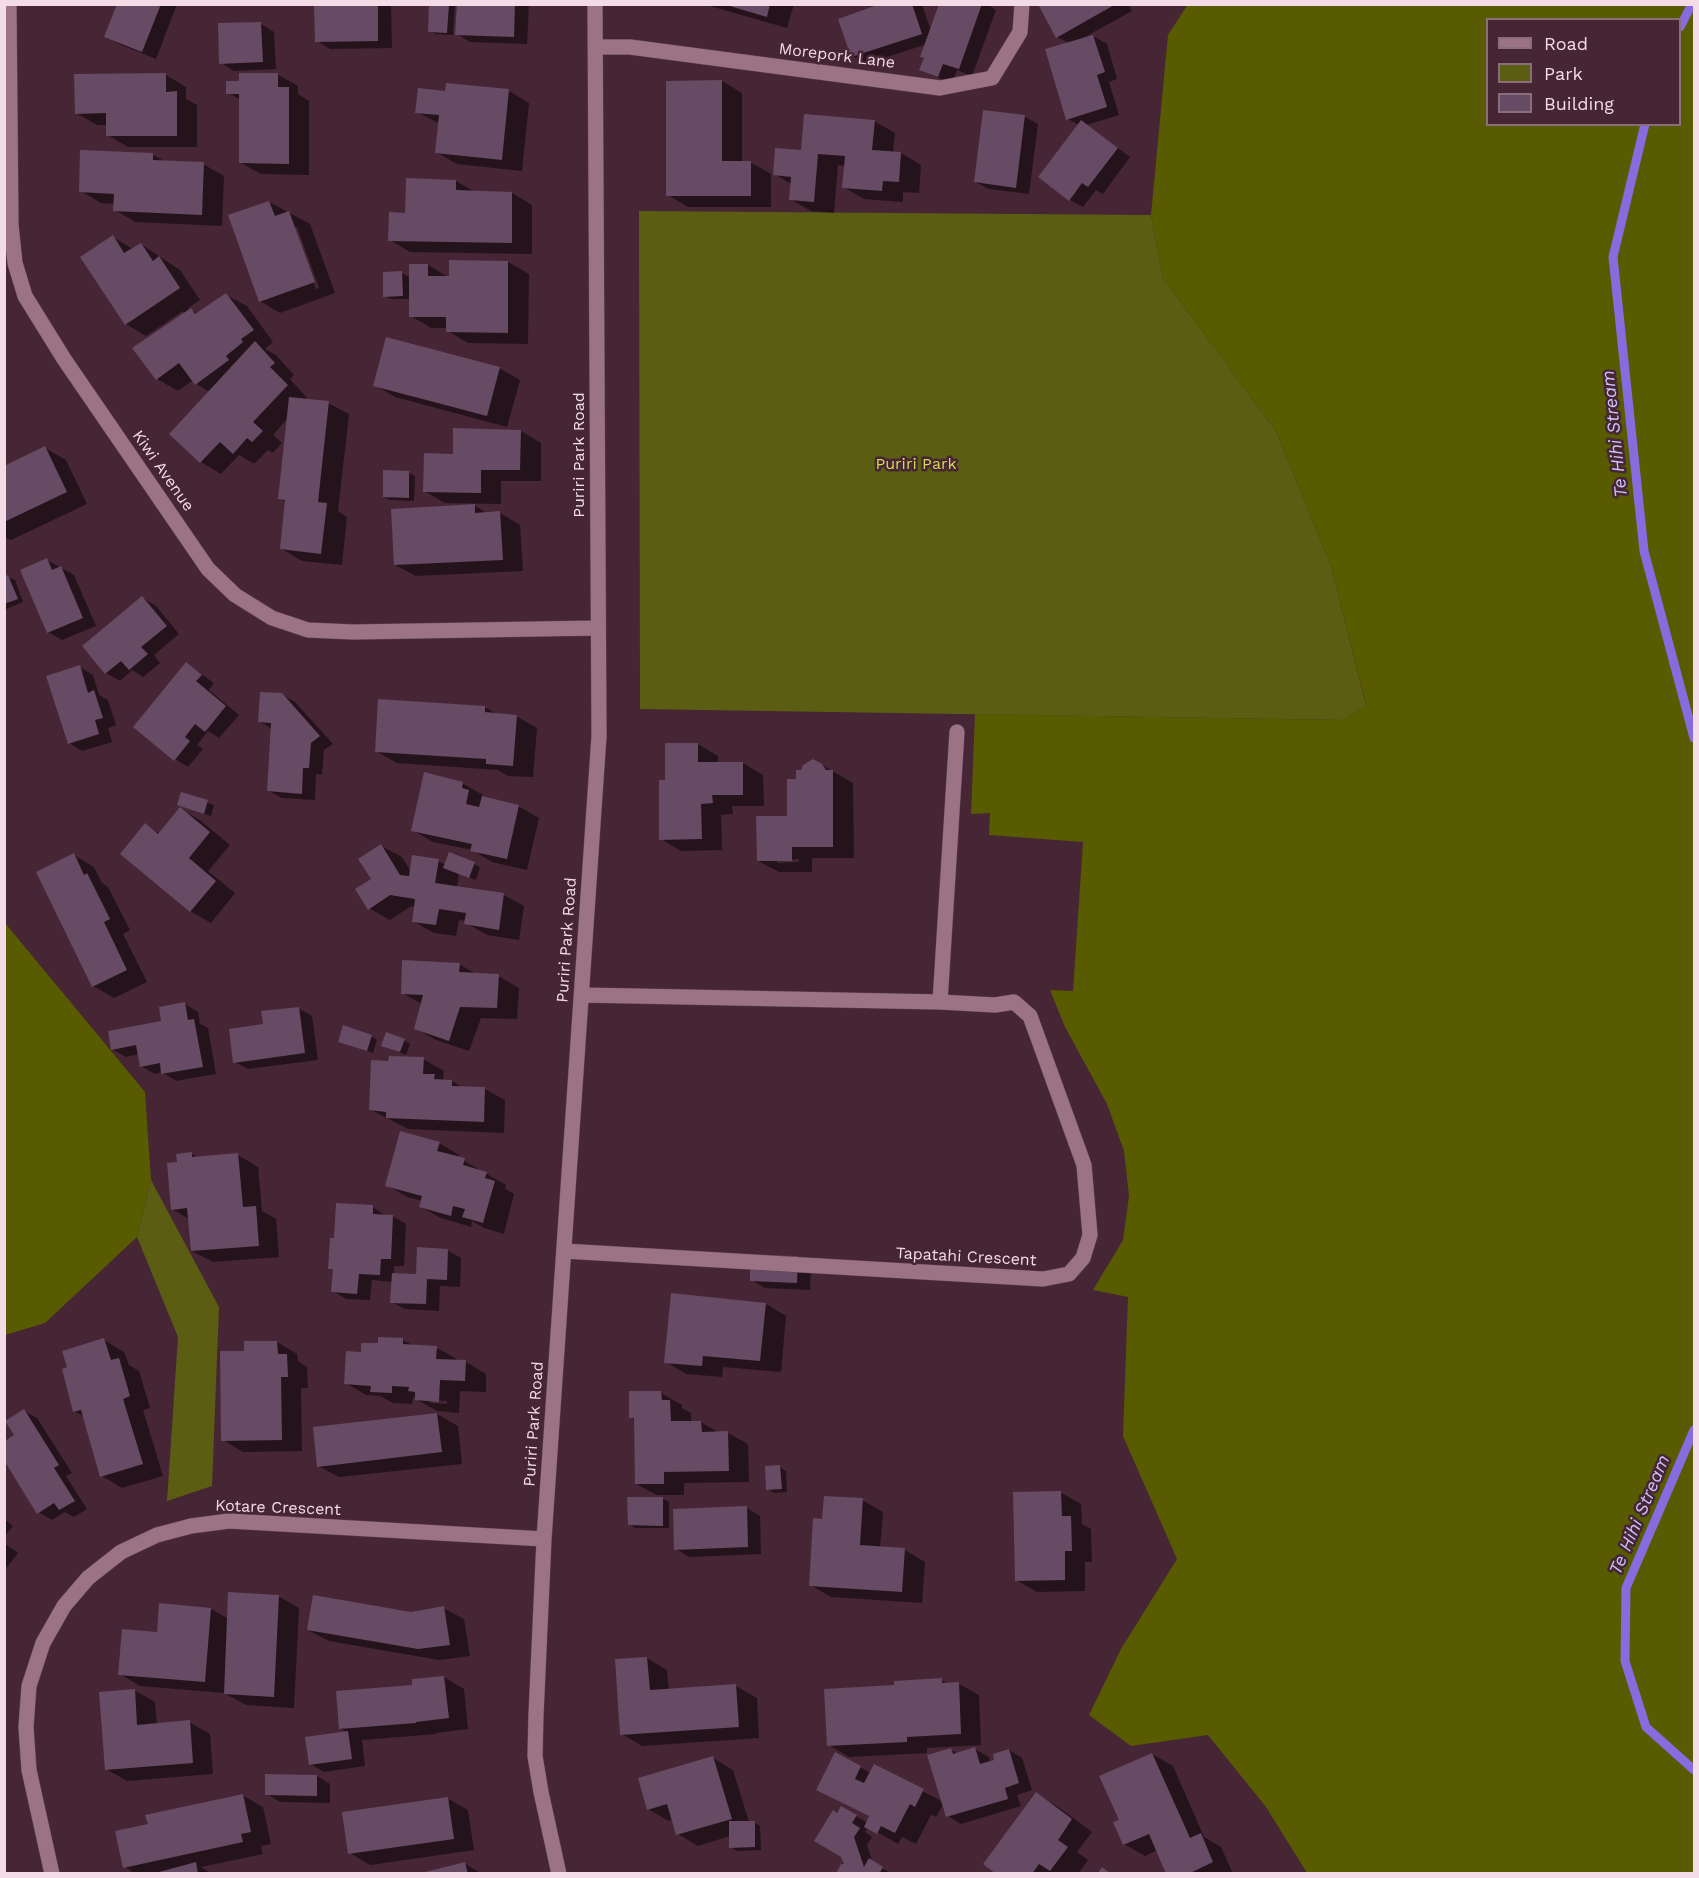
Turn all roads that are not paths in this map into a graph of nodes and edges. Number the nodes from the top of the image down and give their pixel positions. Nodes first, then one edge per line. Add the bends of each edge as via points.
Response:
1 (9, 4) edge
2 (595, 4) edge
3 (1022, 4) edge
4 (595, 47) junction
5 (598, 628) junction
6 (957, 732) dead end
7 (582, 995) junction
8 (940, 1002) junction
9 (564, 1251) junction
10 (544, 1539) junction
11 (52, 1874) edge
12 (559, 1874) edge

1 - 5 street, Kiwi Avenue via 11,225 15,263 25,296 208,569 235,595 272,618 308,630
2 - 4 street, Puriri Park Road
3 - 4 street, Morepork Lane via 1020,32 992,78 940,88 630,47
4 - 5 street, Puriri Park Road
5 - 7 street, Puriri Park Road via 599,736
6 - 8 street
7 - 8 street, Tapatahi Crescent
7 - 9 street, Puriri Park Road
8 - 9 street, Tapatahi Crescent via 1014,1002 1030,1016 1084,1165 1090,1234 1083,1258 1069,1274 1043,1279
9 - 10 street, Puriri Park Road
10 - 11 street, Kotare Crescent via 229,1521 157,1535 120,1552 88,1578 64,1606 43,1643 29,1686 29,1770
10 - 12 street, Puriri Park Road via 535,1756

